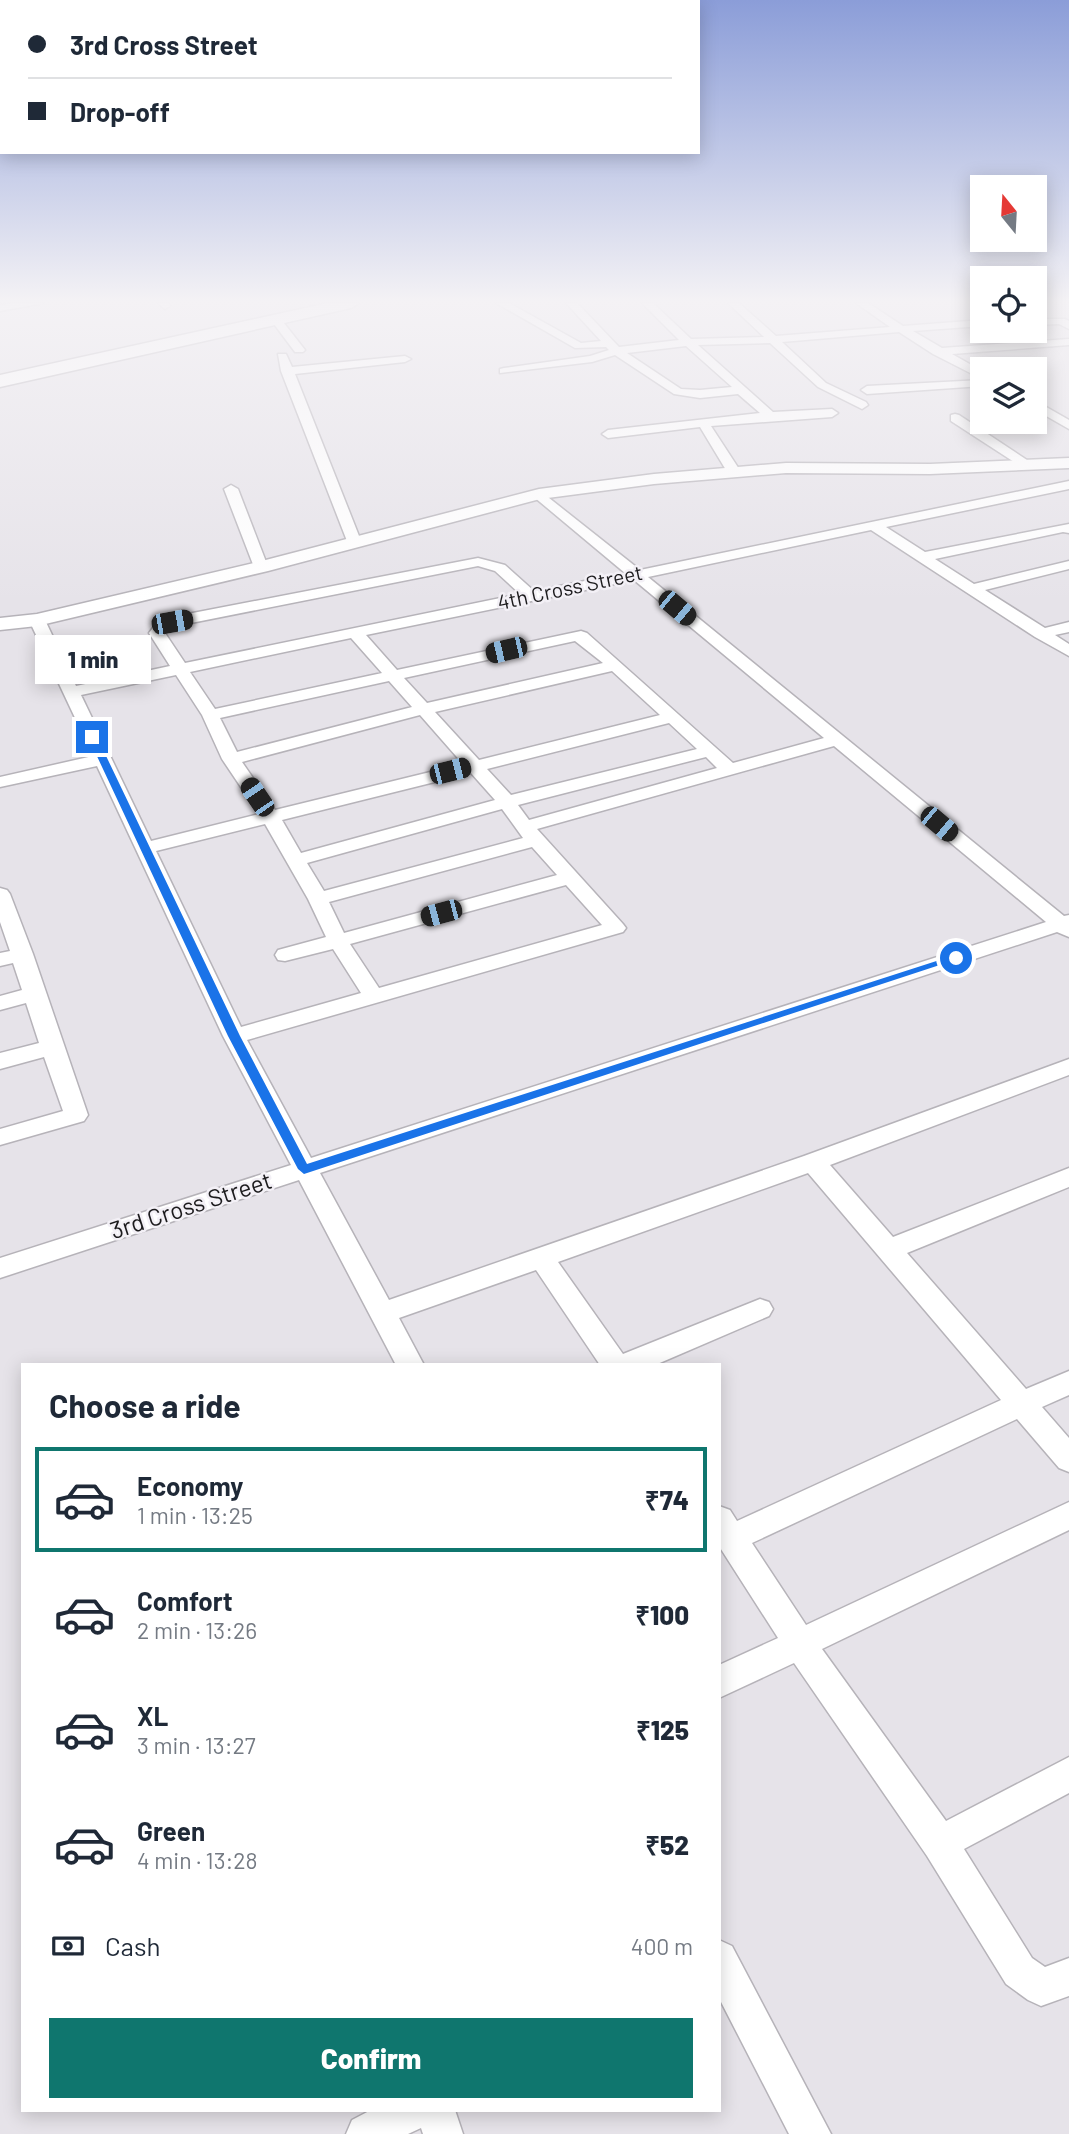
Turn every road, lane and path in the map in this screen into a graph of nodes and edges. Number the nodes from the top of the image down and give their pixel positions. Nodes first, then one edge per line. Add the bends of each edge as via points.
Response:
1 (300, 403) edge
2 (756, 403) edge
3 (857, 403) edge
4 (862, 405) dead end
5 (1047, 412) edge
6 (832, 413) dead end
7 (771, 416) junction
8 (955, 418) dead end
9 (704, 424) junction
10 (1069, 425) edge
11 (608, 434) dead end
12 (1069, 463) edge
13 (1034, 464) junction
14 (734, 472) junction
15 (1069, 482) edge
16 (231, 489) dead end
17 (540, 494) junction
18 (873, 525) junction
19 (1069, 529) edge
20 (355, 541) junction
21 (922, 557) junction
22 (1069, 565) edge
23 (261, 567) junction
24 (636, 574) junction
25 (971, 589) junction
26 (530, 596) junction
27 (37, 620) junction
28 (0, 624) edge
29 (1069, 627) edge
30 (355, 633) junction
31 (1041, 634) junction
32 (1069, 650) edge
33 (615, 666) junction
34 (178, 669) junction
35 (392, 675) junction
36 (70, 692) junction
37 (425, 709) junction
38 (210, 715) junction
39 (673, 717) junction
40 (837, 740) junction
41 (710, 751) junction
42 (103, 759) junction
43 (231, 760) junction
44 (476, 765) junction
45 (731, 771) junction
46 (0, 782) edge
47 (507, 802) junction
48 (270, 816) junction
49 (531, 833) junction
50 (145, 848) junction
51 (296, 860) junction
52 (570, 878) junction
53 (318, 899) junction
54 (1, 900) edge
55 (1066, 926) edge
56 (338, 941) junction
57 (23, 954) junction
58 (285, 955) dead end
59 (0, 960) edge
60 (35, 994) junction
61 (374, 996) junction
62 (0, 1003) edge
63 (234, 1036) junction
64 (50, 1048) junction
65 (0, 1061) edge
66 (1063, 1076) edge
67 (0, 1137) edge
68 (814, 1162) junction
69 (304, 1169) junction
70 (1069, 1177) edge
71 (890, 1249) junction
72 (541, 1257) junction
73 (0, 1268) edge
74 (760, 1309) dead end
75 (383, 1313) junction
76 (409, 1363) edge
77 (614, 1363) edge
78 (631, 1363) edge
79 (1069, 1381) edge
80 (1021, 1404) junction
81 (1069, 1460) edge
82 (1069, 1515) edge
83 (726, 1528) edge
84 (800, 1644) junction
85 (721, 1681) edge
86 (1069, 1774) edge
87 (940, 1843) junction
88 (721, 1963) edge
89 (1069, 1978) edge
90 (410, 2112) edge
91 (436, 2112) edge
92 (366, 2134) edge
93 (443, 2134) edge
94 (811, 2134) edge

1 - 20 street
2 - 7 street
3 - 4 street
5 - 10 street
6 - 7 street
7 - 9 street
8 - 13 street
9 - 11 street
9 - 14 street
12 - 13 street
13 - 14 street
13 - 15 street
14 - 17 street
15 - 18 street, 4th Cross Street
16 - 23 street
17 - 20 street
17 - 24 street
18 - 21 street
18 - 24 street, 4th Cross Street
19 - 21 street
20 - 23 street
21 - 25 street
22 - 25 street
23 - 27 street
24 - 26 street, 4th Cross Street
24 - 40 street
25 - 31 street
26 - 30 street, 4th Cross Street
26 - 34 street via 489,561 172,622 157,633
27 - 28 street
27 - 36 street
29 - 31 street
30 - 34 street, 4th Cross Street
30 - 35 street
31 - 32 street
33 - 35 street via 582,636 575,636
33 - 37 street
33 - 39 street
34 - 36 street, 4th Cross Street
34 - 38 street
35 - 37 street
35 - 38 street
36 - 42 street
37 - 43 street
37 - 44 street
38 - 43 street
39 - 41 street
39 - 44 street
40 - 45 street
40 - 55 street
41 - 45 street
41 - 47 street
42 - 46 street
42 - 50 street
43 - 48 street
44 - 47 street
44 - 48 street
45 - 49 street
47 - 49 street
47 - 51 street
48 - 50 street
48 - 51 street
49 - 52 street
49 - 53 street
50 - 63 street
51 - 53 street
52 - 56 street
52 - 61 street via 616,928
53 - 56 street
54 - 57 street
55 - 69 street, 3rd Cross Street
56 - 58 street
56 - 61 street
57 - 59 street
57 - 60 street
60 - 62 street
60 - 64 street
61 - 63 street
63 - 69 street
64 - 65 street
64 - 67 street via 76,1115
66 - 68 street
68 - 71 street
68 - 72 street
69 - 73 street, 3rd Cross Street
69 - 75 street
70 - 71 street
71 - 80 street
72 - 75 street
72 - 77 street
74 - 78 street
75 - 76 street
79 - 80 street
80 - 81 street
80 - 83 street
82 - 84 street
83 - 84 street
84 - 85 street
84 - 87 street
86 - 87 street
87 - 89 street via 1019,1971 1041,1987
88 - 94 street
90 - 92 street
91 - 93 street

